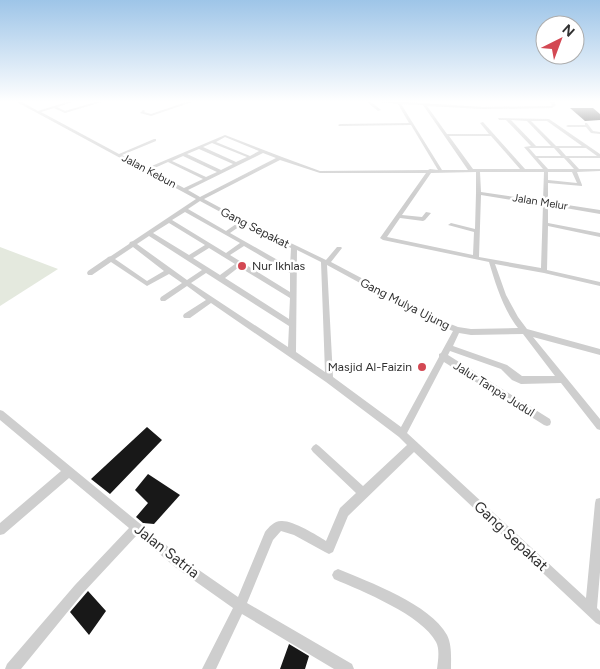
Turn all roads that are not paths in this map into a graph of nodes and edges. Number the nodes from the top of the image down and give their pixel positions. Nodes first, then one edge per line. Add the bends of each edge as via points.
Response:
1 (75, 132) edge
2 (416, 132) edge
3 (444, 132) edge
4 (490, 132) edge
5 (520, 132) edge
6 (541, 132) edge
7 (562, 132) edge
8 (564, 132) edge
9 (446, 135) junction
10 (492, 135) junction
11 (155, 140) dead end
12 (213, 142) junction
13 (534, 146) junction
14 (555, 146) junction
15 (577, 146) junction
16 (587, 147) junction
17 (199, 148) junction
18 (263, 151) junction
19 (183, 154) junction
20 (119, 155) junction
21 (250, 157) junction
22 (535, 157) junction
23 (566, 157) junction
24 (600, 157) edge
25 (280, 158) junction
26 (168, 161) junction
27 (236, 164) junction
28 (228, 168) junction
29 (148, 170) junction
30 (430, 170) junction
31 (440, 170) junction
32 (471, 170) junction
33 (478, 170) junction
34 (523, 170) junction
35 (546, 170) junction
36 (576, 170) junction
37 (600, 170) edge
38 (220, 172) junction
39 (245, 176) junction
40 (206, 179) junction
41 (546, 181) junction
42 (185, 190) junction
43 (479, 193) junction
44 (200, 199) junction
45 (545, 203) junction
46 (184, 209) junction
47 (600, 212) edge
48 (428, 213) dead end
49 (398, 216) junction
50 (168, 220) junction
51 (243, 222) junction
52 (546, 224) junction
53 (451, 225) dead end
54 (477, 231) junction
55 (148, 232) junction
56 (226, 234) junction
57 (600, 235) edge
58 (132, 243) junction
59 (243, 244) junction
60 (209, 245) junction
61 (294, 248) junction
62 (340, 248) dead end
63 (225, 256) junction
64 (110, 258) junction
65 (189, 258) junction
66 (476, 258) junction
67 (491, 260) junction
68 (325, 262) junction
69 (240, 264) junction
70 (207, 269) junction
71 (169, 271) junction
72 (544, 271) junction
73 (294, 272) junction
74 (90, 273) dead end
75 (221, 278) junction
76 (187, 282) junction
77 (600, 284) edge
78 (293, 297) junction
79 (163, 299) dead end
80 (212, 299) junction
81 (187, 316) dead end
82 (292, 324) junction
83 (457, 330) junction
84 (524, 331) junction
85 (447, 347) junction
86 (600, 352) edge
87 (292, 354) junction
88 (442, 356) junction
89 (328, 379) junction
90 (563, 379) junction
91 (0, 414) edge
92 (547, 422) dead end
93 (600, 426) edge
94 (402, 434) junction
95 (414, 445) junction
96 (316, 449) dead end
97 (69, 470) junction
98 (363, 493) junction
99 (600, 503) edge
100 (137, 528) junction
101 (0, 530) edge
102 (338, 575) dead end
103 (240, 606) junction
104 (591, 610) junction
105 (600, 619) edge
106 (12, 669) edge
107 (209, 669) edge
108 (347, 669) edge
109 (444, 669) edge

1 - 20 street, Jalan Kebun
2 - 31 street
3 - 9 street
4 - 10 street
5 - 13 street
6 - 14 street
7 - 15 street
8 - 16 street
9 - 10 street
9 - 32 street
10 - 34 street
11 - 20 street
12 - 17 street
12 - 18 street via 227,136
12 - 21 street
13 - 14 street
13 - 22 street via 526,147
14 - 15 street
14 - 23 street
15 - 16 street
16 - 24 street
17 - 19 street
17 - 27 street
18 - 21 street
18 - 25 street
19 - 26 street
19 - 38 street
20 - 29 street, Jalan Kebun
21 - 27 street
22 - 23 street
22 - 35 street
23 - 24 street
23 - 36 street
25 - 30 street via 320,172
25 - 39 street
26 - 29 street
26 - 40 street
27 - 28 street
28 - 38 street
28 - 39 street
29 - 42 street, Jalan Kebun
30 - 31 street
30 - 49 street
31 - 32 street
32 - 33 street
33 - 34 street
33 - 43 street
34 - 35 street
35 - 36 street
35 - 41 street
36 - 37 street
36 - 41 street via 580,185
38 - 40 street
39 - 44 street
40 - 42 street
41 - 45 street
42 - 44 street, Jalan Kebun
43 - 45 street, Jalan Melur
43 - 54 street
44 - 46 street
44 - 51 street, Gang Sepakat
45 - 47 street, Jalan Melur
45 - 52 street
46 - 50 street
46 - 56 street
48 - 49 street via 423,219
49 - 66 street via 383,236 385,240
50 - 55 street
50 - 60 street
51 - 56 street
51 - 61 street, Gang Sepakat
52 - 57 street
52 - 72 street
53 - 54 street
54 - 66 street
55 - 58 street
55 - 65 street
56 - 59 street
58 - 64 street
58 - 71 street
59 - 63 street
59 - 73 street
60 - 63 street
60 - 65 street
61 - 68 street, Gang Mulya Ujung
61 - 73 street, Gang Sepakat
62 - 68 street
63 - 69 street
64 - 71 street via 146,284
64 - 74 street
65 - 70 street
66 - 67 street
67 - 72 street
67 - 84 street via 508,305
68 - 83 street, Gang Mulya Ujung
68 - 89 street
69 - 75 street
69 - 78 street
70 - 75 street
70 - 76 street
71 - 76 street
72 - 77 street
73 - 78 street, Gang Sepakat
75 - 82 street
76 - 79 street
76 - 80 street
78 - 82 street, Gang Sepakat
80 - 81 street
80 - 87 street
82 - 87 street, Gang Sepakat
83 - 84 street, Gang Mulya Ujung via 479,333
83 - 85 street, Jalur Tanpa Judul
84 - 86 street, Gang Mulya Ujung
84 - 90 street
85 - 88 street, Jalur Tanpa Judul
85 - 90 street via 504,367 521,380
87 - 89 street, Gang Sepakat
88 - 92 street, Jalur Tanpa Judul
88 - 94 street, Jalur Tanpa Judul
89 - 94 street, Gang Sepakat
90 - 93 street
91 - 97 street, Jalan Satria
94 - 95 street, Gang Sepakat
95 - 98 street
95 - 104 street, Gang Sepakat
96 - 98 street
97 - 100 street, Jalan Satria
97 - 101 street
98 - 103 street via 344,512 329,548 290,528 281,526 274,529 268,536
99 - 104 street
100 - 103 street, Jalan Satria via 179,563
100 - 106 street via 79,589
102 - 109 street via 404,606 436,630 443,640
103 - 107 street
103 - 108 street, Jalan Satria
104 - 105 street, Gang Sepakat

